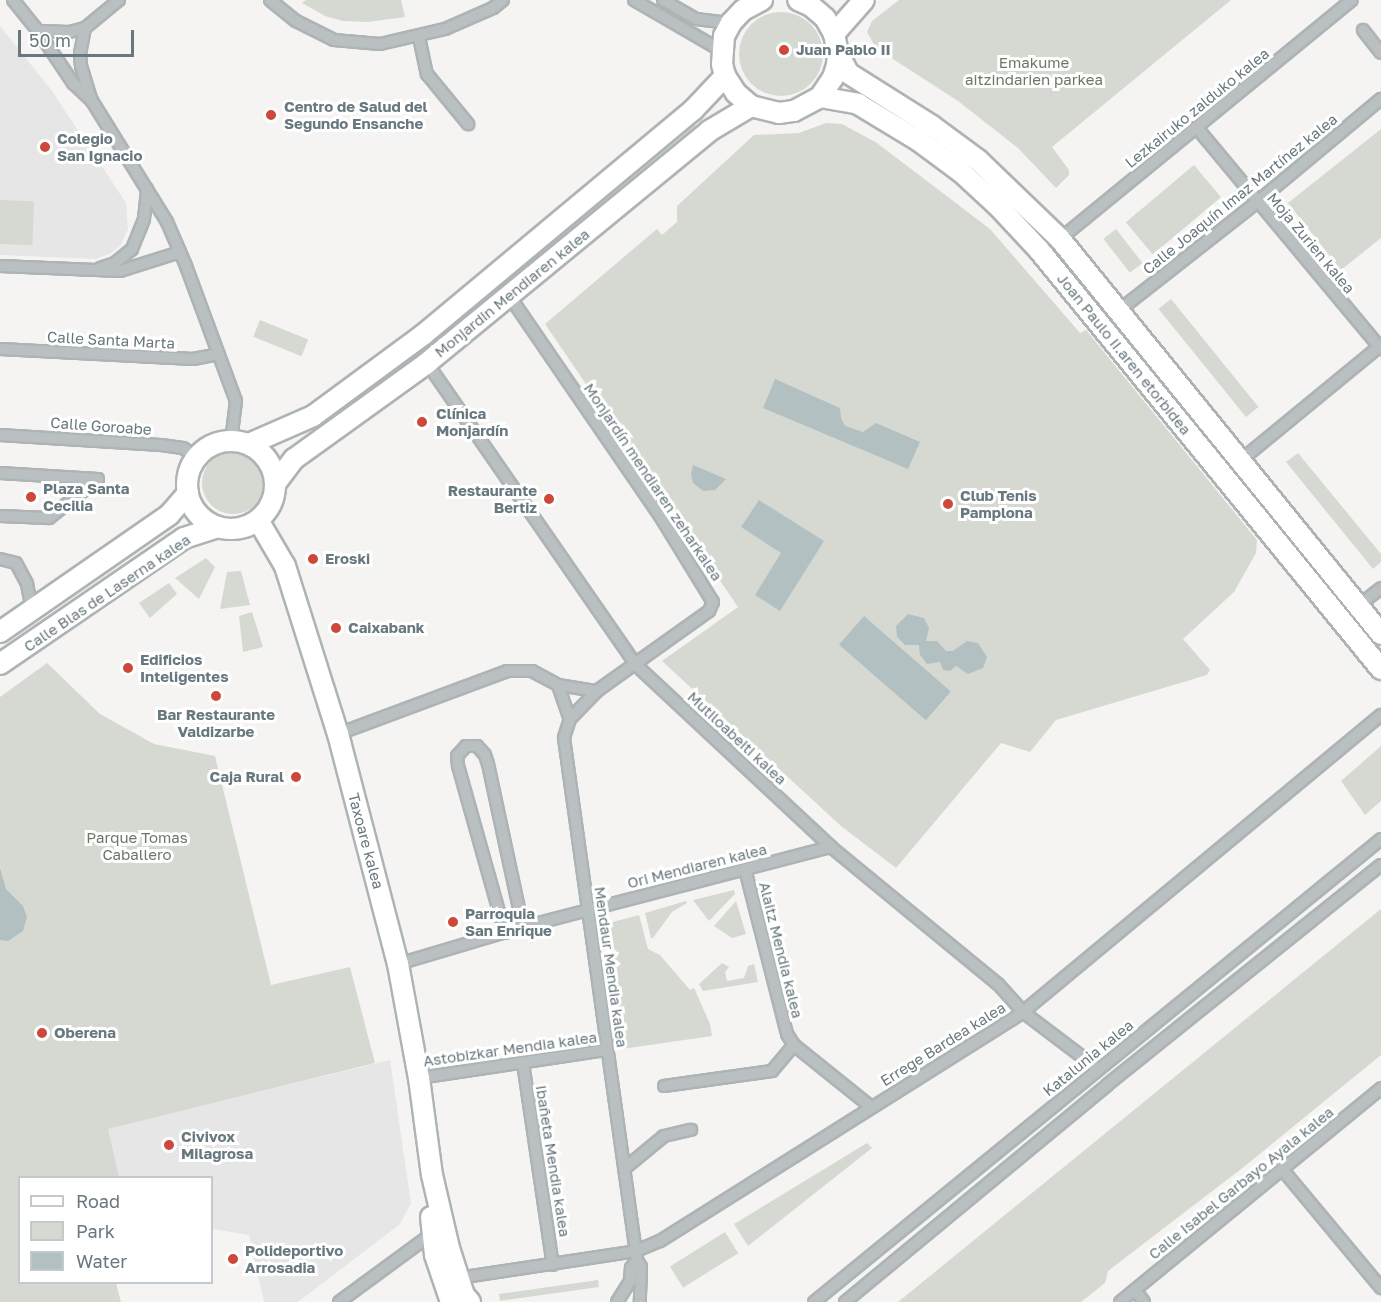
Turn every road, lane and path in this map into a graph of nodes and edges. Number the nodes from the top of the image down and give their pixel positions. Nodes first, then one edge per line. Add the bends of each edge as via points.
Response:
1 (13, 0) edge
2 (119, 0) edge
3 (270, 0) edge
4 (503, 0) edge
5 (634, 0) edge
6 (663, 0) edge
7 (762, 0) edge
8 (798, 0) edge
9 (864, 0) edge
10 (1352, 0) edge
11 (731, 23) junction
12 (85, 28) junction
13 (1363, 30) dead end
14 (38, 32) junction
15 (419, 37) junction
16 (836, 43) junction
17 (722, 51) junction
18 (1381, 53) edge
19 (725, 76) junction
20 (820, 97) junction
21 (1381, 99) edge
22 (92, 101) junction
23 (751, 106) junction
24 (468, 124) dead end
25 (1197, 128) junction
26 (147, 188) junction
27 (1256, 203) junction
28 (1060, 239) junction
29 (180, 252) junction
30 (0, 266) edge
31 (97, 270) junction
32 (510, 297) junction
33 (1118, 312) junction
34 (1380, 347) edge
35 (0, 349) edge
36 (219, 354) junction
37 (426, 363) junction
38 (0, 435) edge
39 (240, 442) junction
40 (197, 458) junction
41 (1240, 460) junction
42 (0, 473) edge
43 (275, 484) junction
44 (188, 493) junction
45 (0, 516) edge
46 (258, 520) junction
47 (217, 527) junction
48 (0, 559) edge
49 (1381, 588) edge
50 (1358, 606) junction
51 (32, 609) junction
52 (0, 632) edge
53 (1381, 634) edge
54 (0, 664) edge
55 (636, 665) junction
56 (1381, 669) edge
57 (558, 685) junction
58 (597, 691) junction
59 (1381, 715) edge
60 (570, 719) junction
61 (338, 734) junction
62 (1381, 839) edge
63 (831, 848) junction
64 (1381, 865) edge
65 (745, 869) junction
66 (587, 910) junction
67 (523, 927) junction
68 (505, 933) junction
69 (398, 964) junction
70 (1023, 1012) junction
71 (794, 1045) junction
72 (607, 1050) junction
73 (523, 1063) junction
74 (1098, 1069) junction
75 (418, 1078) junction
76 (664, 1086) dead end
77 (1381, 1088) edge
78 (871, 1107) junction
79 (691, 1130) dead end
80 (624, 1168) junction
81 (1282, 1168) junction
82 (432, 1175) junction
83 (433, 1233) junction
84 (636, 1255) junction
85 (553, 1265) junction
86 (458, 1278) junction
87 (1381, 1288) edge
88 (1135, 1290) junction
89 (339, 1302) edge
90 (451, 1302) edge
91 (470, 1302) edge
92 (617, 1302) edge
93 (640, 1302) edge
94 (814, 1302) edge
95 (845, 1302) edge
96 (1120, 1302) edge
97 (1144, 1302) edge

1 - 14 street
2 - 12 street
3 - 15 street via 296,21 334,40 380,44
4 - 15 street via 455,25
5 - 17 street
6 - 11 street via 696,19
7 - 11 main road via 743,10
8 - 16 main road, Joan Paulo II.aren etorbidea via 825,18
9 - 16 main road
10 - 25 street, Lezkairuko zalduko kalea
11 - 17 main road
12 - 14 street
12 - 22 street via 81,66
13 - 18 street
14 - 22 street via 73,83
15 - 24 street via 427,74
16 - 20 main road via 834,78
16 - 28 main road, Joan Paulo II.aren etorbidea via 848,73 978,160
17 - 19 main road
19 - 23 main road
19 - 39 main road, Monjardin Mendiaren kalea via 693,110 423,335 313,416
20 - 23 main road via 794,111 779,113
20 - 56 main road, Joan Paulo II.aren etorbidea via 858,104 961,172 998,206 1039,250
21 - 27 street, Calle Joaquín Imaz Martínez kalea
22 - 26 street
23 - 32 main road, Monjardin Mendiaren kalea via 709,131
25 - 27 street, Moja Zurien kalea
25 - 28 street, Lezkairuko zalduko kalea
26 - 29 street
26 - 31 street via 144,219 132,249 115,263
27 - 33 street, Calle Joaquín Imaz Martínez kalea
27 - 34 street, Moja Zurien kalea
28 - 33 main road, Joan Paulo II.aren etorbidea
29 - 31 street via 120,271
29 - 36 street
30 - 31 street
32 - 37 main road, Monjardin Mendiaren kalea
32 - 55 street, Monjardín mendiaren zeharkalea via 660,516 713,602 709,611
33 - 41 main road, Joan Paulo II.aren etorbidea
34 - 41 street
35 - 36 street, Calle Santa Marta via 193,359
36 - 39 street via 237,401
37 - 43 main road, Monjardin Mendiaren kalea via 294,459
37 - 55 street, Mutiloabeiti kalea
38 - 40 street, Calle Goroabe via 161,445 183,448
39 - 40 main road via 212,445
39 - 43 main road via 267,459
40 - 44 main road via 187,481
41 - 50 main road, Joan Paulo II.aren etorbidea
42 - 45 street via 98,479 49,518
43 - 46 main road via 267,510
44 - 47 main road via 194,508
44 - 51 main road, Calle Blas de Laserna kalea via 168,515
46 - 47 main road via 232,529
46 - 61 main road, Taxoare kalea via 285,566
47 - 54 main road, Calle Blas de Laserna kalea via 184,538
48 - 51 street via 16,563 27,584
49 - 50 street
50 - 53 main road, Joan Paulo II.aren etorbidea
51 - 52 main road, Calle Blas de Laserna kalea
55 - 58 street
55 - 63 street, Mutiloabeiti kalea
57 - 58 street
57 - 60 street
57 - 61 street via 532,671 507,670
58 - 60 street
59 - 70 street, Errege Bardea kalea
60 - 66 street, Mendaur Mendia kalea via 564,738
61 - 69 main road, Taxoare kalea
62 - 74 street, Katalunia kalea
63 - 65 street, Ori Mendiaren kalea
63 - 70 street, Mutiloabeiti kalea via 998,984
64 - 95 street
65 - 66 street, Ori Mendiaren kalea
65 - 71 street, Alaitz Mendia kalea via 777,999
66 - 67 street, Ori Mendiaren kalea
66 - 72 street, Mendaur Mendia kalea
67 - 68 street, Ori Mendiaren kalea
67 - 68 street via 488,764 477,746 466,746 457,756 458,766
68 - 69 street, Ori Mendiaren kalea
69 - 75 main road, Taxoare kalea
70 - 74 street, Mutiloabeiti kalea
70 - 78 street, Errege Bardea kalea
71 - 76 street via 772,1071
71 - 78 street
72 - 73 street, Astobizkar Mendia kalea
72 - 80 street, Mendaur Mendia kalea
73 - 75 street, Astobizkar Mendia kalea
73 - 85 street, Ibañeta Mendia kalea
74 - 94 street, Katalunia kalea
75 - 82 main road, Taxoare kalea
77 - 81 street, Calle Isabel Garbayo Ayala kalea
78 - 84 street, Errege Bardea kalea
79 - 80 street via 663,1136
80 - 84 street, Mendaur Mendia kalea
81 - 87 street
81 - 88 street, Calle Isabel Garbayo Ayala kalea
82 - 83 main road, Taxoare kalea
82 - 86 main road, Taxoare kalea
83 - 89 street
83 - 90 main road, Taxoare kalea via 435,1255
84 - 85 street, Errege Bardea kalea
84 - 92 street, Mendaur Mendia kalea via 630,1281
84 - 93 street, Mendaur Mendia kalea via 641,1268
85 - 86 street, Errege Bardea kalea
86 - 91 main road, Taxoare kalea
88 - 96 street, Calle Isabel Garbayo Ayala kalea
88 - 97 street

